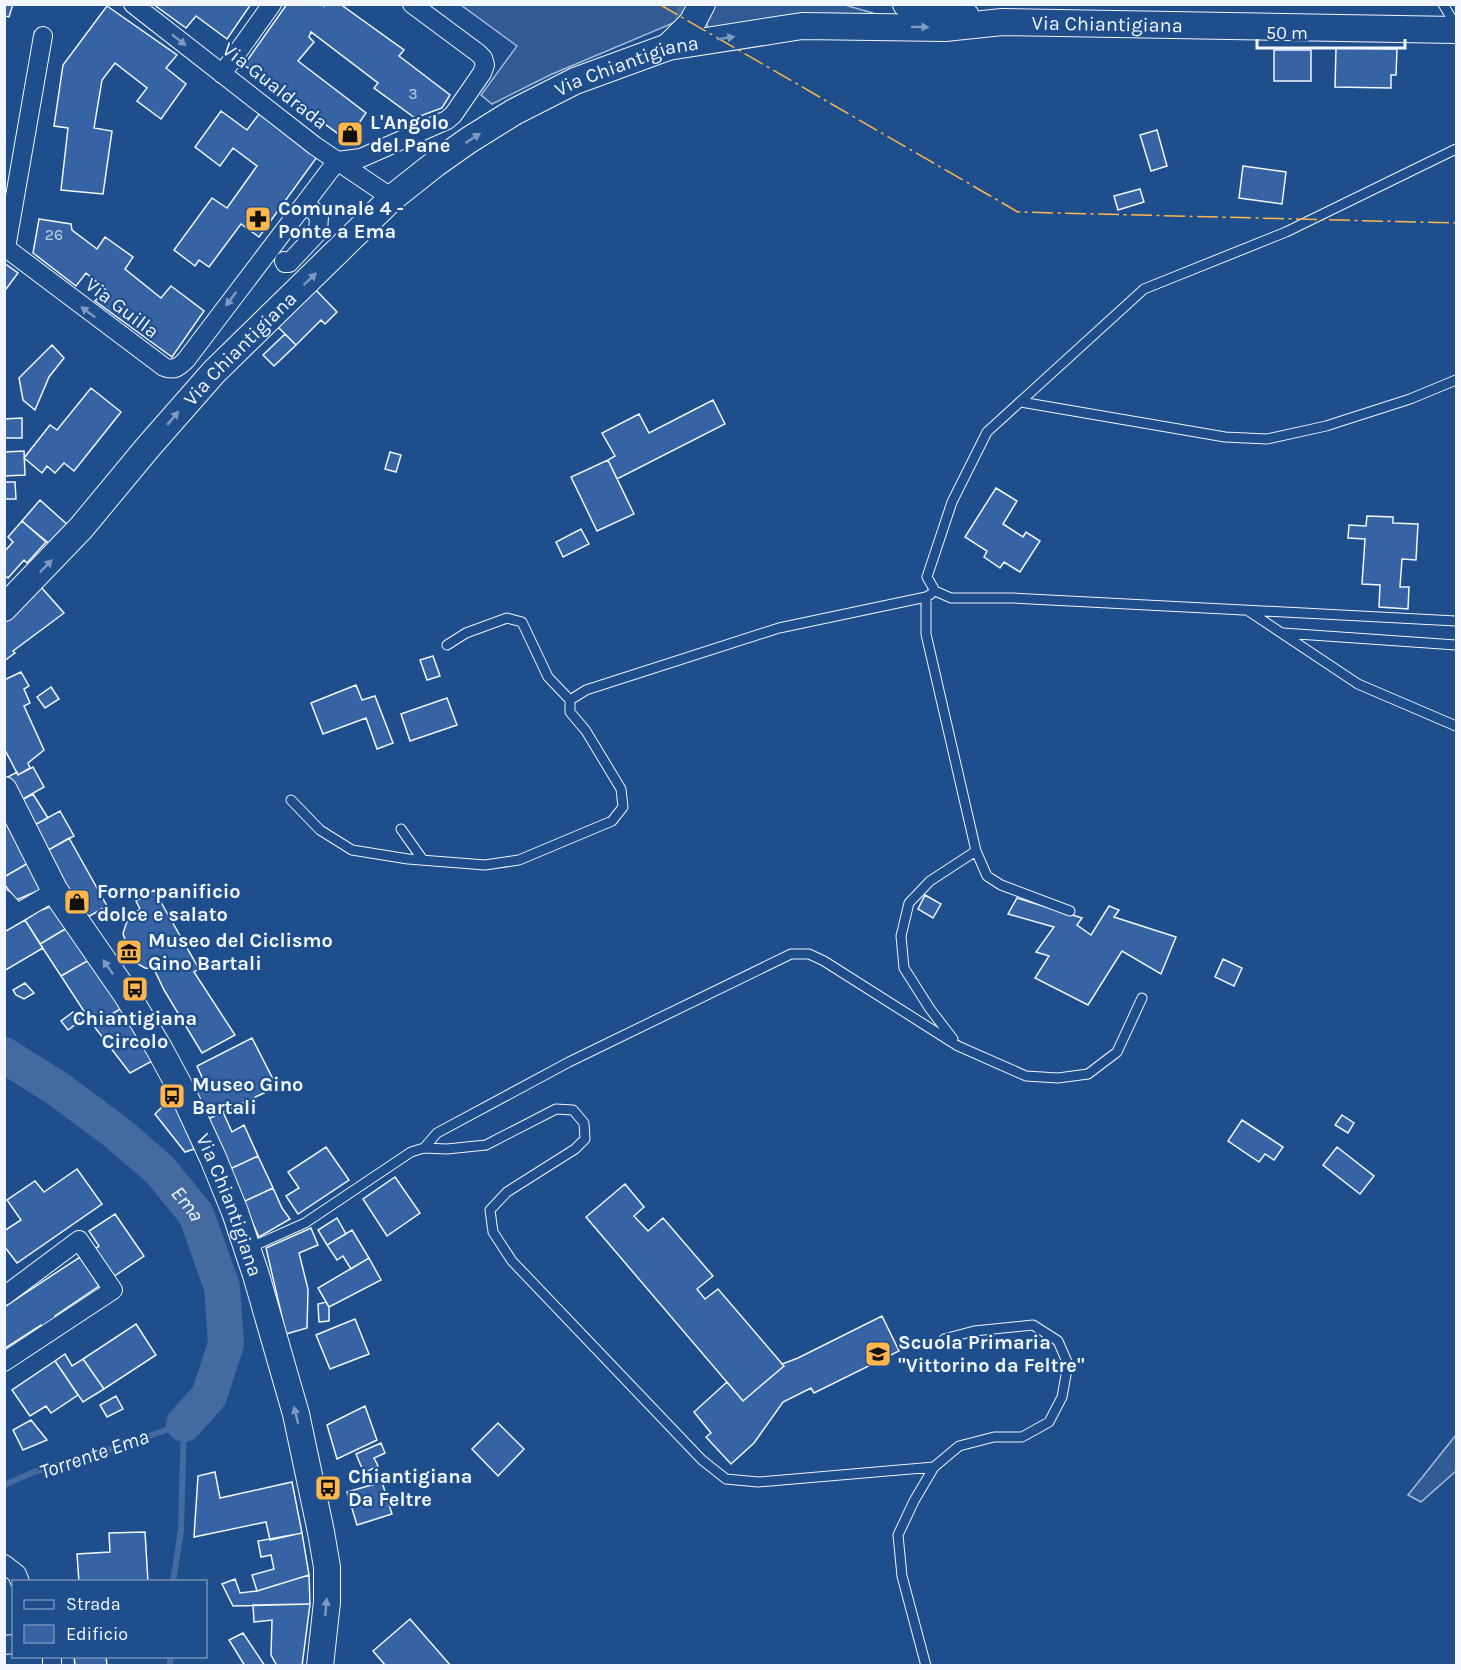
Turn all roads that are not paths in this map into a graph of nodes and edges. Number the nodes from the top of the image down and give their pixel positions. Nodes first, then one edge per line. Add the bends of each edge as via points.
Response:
1 (133, 4) edge
2 (272, 4) edge
3 (412, 4) edge
4 (702, 4) edge
5 (906, 4) edge
6 (1443, 4) edge
7 (1002, 22) junction
8 (1456, 28) edge
9 (43, 36) dead end
10 (668, 47) junction
11 (222, 74) junction
12 (1456, 149) edge
13 (337, 161) junction
14 (393, 198) junction
15 (9, 202) edge
16 (305, 202) junction
17 (6, 248) edge
18 (284, 261) dead end
19 (1456, 380) edge
20 (1021, 402) junction
21 (935, 591) junction
22 (926, 597) junction
23 (4, 608) edge
24 (1248, 611) junction
25 (1456, 621) edge
26 (1280, 633) junction
27 (447, 645) dead end
28 (1456, 645) edge
29 (570, 700) junction
30 (1456, 726) edge
31 (4, 790) edge
32 (291, 800) dead end
33 (401, 829) dead end
34 (976, 851) junction
35 (423, 860) junction
36 (55, 891) junction
37 (4, 899) edge
38 (1071, 911) dead end
39 (11, 917) edge
40 (1142, 998) dead end
41 (958, 1046) junction
42 (424, 1148) junction
43 (247, 1249) junction
44 (4, 1296) edge
45 (944, 1339) dead end
46 (4, 1362) edge
47 (934, 1467) junction
48 (4, 1564) edge
49 (20, 1580) edge
50 (320, 1665) edge
51 (926, 1665) edge

1 -> 11 street, Via Gualdrada
2 - 11 street
3 - 13 street via 478,52 485,65 482,73 447,120 361,158
4 - 10 street via 692,23
5 - 7 street
6 - 8 lane
7 - 8 street, Via Chiantigiana
10 -> 7 street, Via Chiantigiana via 802,26 945,28
9 - 15 street, Via Guilla
14 -> 10 street, Via Chiantigiana via 469,140 540,98
11 - 13 street, Via Gualdrada
12 - 20 lane via 1286,232 1144,289
13 - 14 street, Via Gualdrada
13 - 16 street, Via Guilla
23 -> 14 street, Via Chiantigiana via 81,528 214,372
15 - 17 street, Via Guilla
16 -> 17 street, Via Guilla via 186,360 170,369 158,364
16 - 18 street via 319,216 318,232 290,263
19 - 20 lane via 1326,426 1267,440 1225,437
20 - 21 lane via 987,432 951,502 927,577
21 - 22 lane
21 - 24 lane via 951,597
22 - 29 lane via 779,628 586,690
22 - 34 lane via 926,634
24 - 25 lane
24 - 26 lane
26 - 28 lane
26 - 30 lane via 1358,684
27 - 29 lane via 466,633 507,618 522,622 548,677
29 - 35 lane via 570,712 621,789 623,807 612,821 519,860 485,864
31 - 36 street, Via Chiantigiana
32 - 35 lane via 320,830 352,850
33 - 35 lane
34 - 38 lane via 987,876 1000,885
34 - 41 lane via 930,881 909,903 901,936 904,968
36 - 39 street
43 -> 36 street, Via Chiantigiana via 213,1158 182,1091 128,995
37 - 39 street
40 - 41 lane via 1117,1052 1088,1074 1058,1078 1026,1076
41 - 42 lane via 824,960 809,954 791,954 569,1062 437,1133
42 - 43 lane via 411,1152 305,1223
42 - 47 lane via 486,1145 556,1109 573,1110 584,1123 585,1139 507,1192 490,1210 493,1232 512,1262 702,1460 726,1479 759,1482
50 -> 43 street, Via Chiantigiana via 327,1602 321,1532 296,1414
44 - 46 street via 79,1240 113,1290
45 - 47 lane via 974,1331 1033,1326 1058,1341 1068,1364 1062,1397 1049,1422 1022,1437 994,1437 959,1446
47 - 51 lane via 898,1535 902,1576
48 - 49 street

